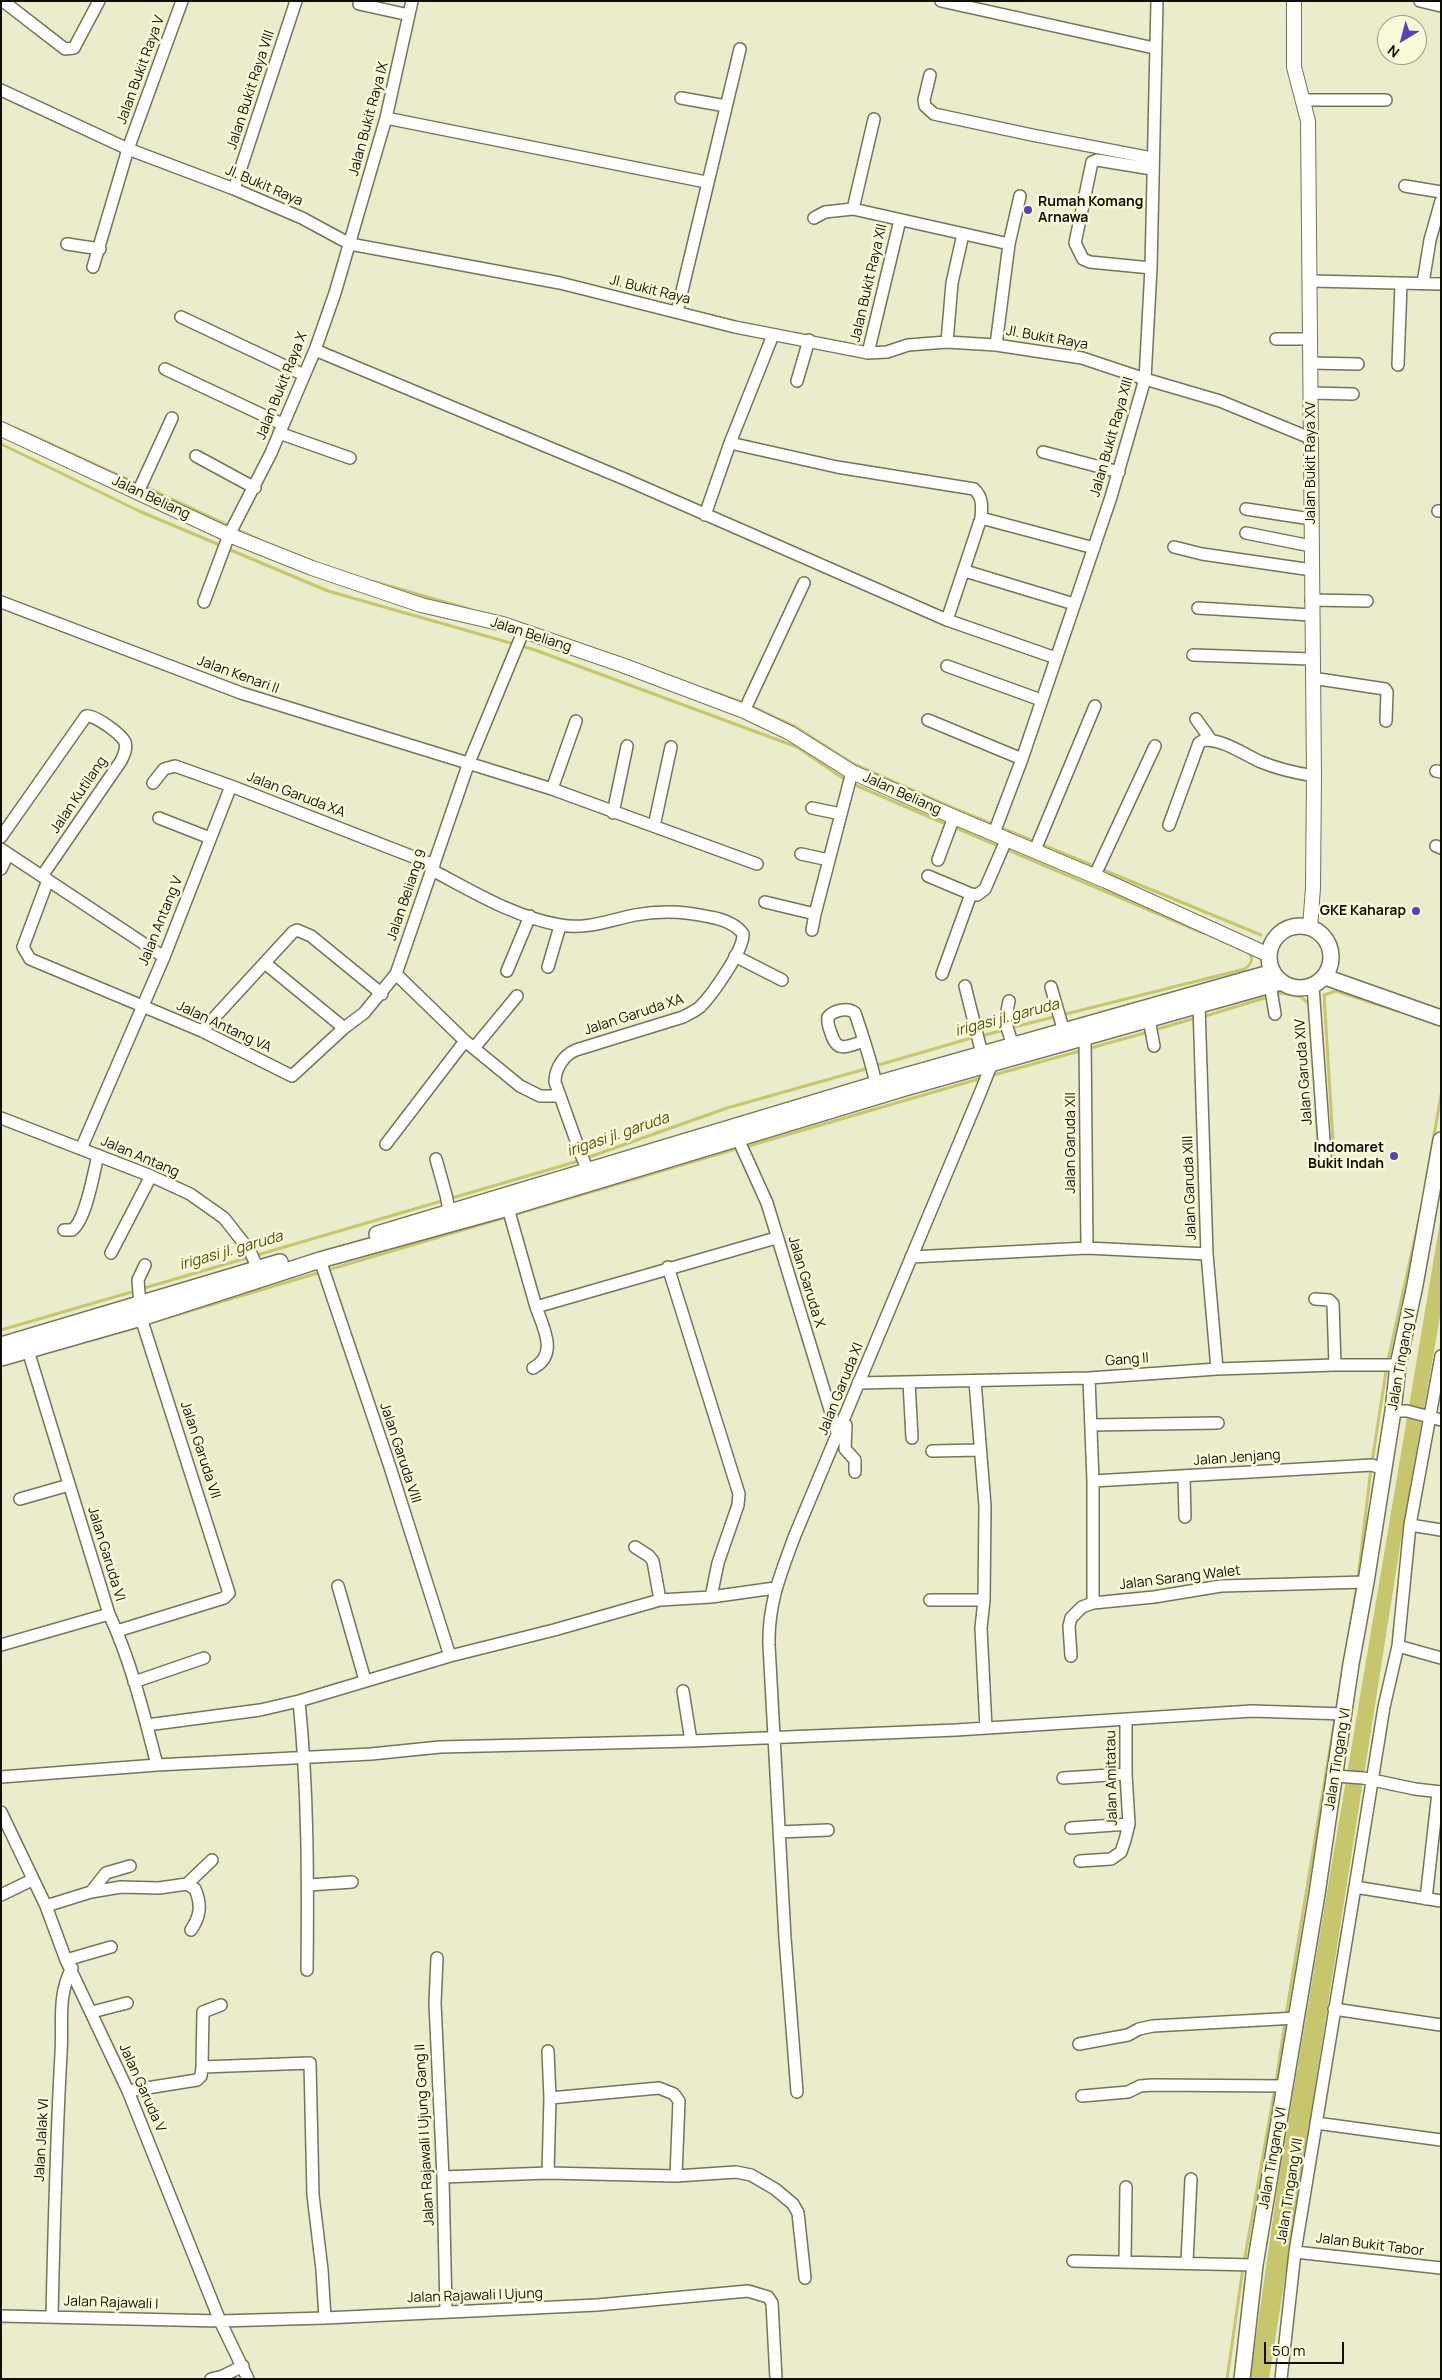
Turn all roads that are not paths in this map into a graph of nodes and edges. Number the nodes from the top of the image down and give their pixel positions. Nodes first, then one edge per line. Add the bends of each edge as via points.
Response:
1 (3, 1) edge
2 (99, 1) edge
3 (182, 1) edge
4 (296, 1) edge
5 (412, 1) edge
6 (941, 1) edge
7 (1157, 1) edge
8 (1294, 1) edge
9 (1420, 1) edge
10 (360, 4) dead end
11 (1441, 6) edge
12 (994, 7) edge
13 (409, 15) junction
14 (1154, 48) junction
15 (740, 49) dead end
16 (930, 75) dead end
17 (1, 90) edge
18 (681, 98) dead end
19 (1303, 100) junction
20 (1386, 100) dead end
21 (726, 106) junction
22 (386, 118) junction
23 (874, 119) dead end
24 (128, 149) junction
25 (1152, 163) junction
26 (706, 182) junction
27 (1405, 186) dead end
28 (234, 189) junction
29 (1441, 192) edge
30 (1020, 196) dead end
31 (1441, 201) edge
32 (853, 209) junction
33 (814, 218) dead end
34 (900, 220) junction
35 (963, 234) junction
36 (67, 244) dead end
37 (350, 244) junction
38 (1009, 244) junction
39 (100, 249) junction
40 (94, 267) dead end
41 (1151, 268) junction
42 (1310, 282) junction
43 (1424, 283) junction
44 (1401, 284) junction
45 (1441, 284) edge
46 (677, 312) junction
47 (181, 317) dead end
48 (773, 335) junction
49 (1276, 339) dead end
50 (1310, 339) junction
51 (809, 340) junction
52 (947, 342) junction
53 (996, 345) junction
54 (315, 350) junction
55 (868, 353) junction
56 (1310, 363) junction
57 (1358, 364) dead end
58 (1398, 365) dead end
59 (165, 369) dead end
60 (304, 375) junction
61 (1145, 379) junction
62 (798, 381) dead end
63 (1310, 393) junction
64 (1353, 394) dead end
65 (172, 418) dead end
66 (1, 429) edge
67 (281, 429) junction
68 (1310, 438) junction
69 (730, 443) junction
70 (1043, 452) dead end
71 (196, 456) dead end
72 (350, 458) dead end
73 (1118, 472) junction
74 (254, 488) junction
75 (138, 492) junction
76 (1246, 509) dead end
77 (705, 515) junction
78 (982, 518) junction
79 (1311, 519) junction
80 (1246, 534) dead end
81 (229, 535) junction
82 (1312, 546) junction
83 (1174, 547) dead end
84 (1094, 548) junction
85 (1312, 570) junction
86 (965, 571) junction
87 (804, 582) dead end
88 (1311, 600) junction
89 (1367, 601) dead end
90 (1, 602) edge
91 (204, 602) dead end
92 (1074, 604) junction
93 (1198, 608) dead end
94 (1311, 615) junction
95 (947, 620) junction
96 (523, 632) junction
97 (1193, 655) dead end
98 (1056, 658) junction
99 (1311, 659) junction
100 (947, 666) dead end
101 (1312, 678) junction
102 (1041, 700) junction
103 (1095, 706) dead end
104 (744, 711) junction
105 (1196, 719) dead end
106 (928, 720) dead end
107 (1386, 721) dead end
108 (576, 722) dead end
109 (1211, 740) junction
110 (628, 746) dead end
111 (1155, 746) dead end
112 (671, 747) dead end
113 (1022, 759) junction
114 (468, 765) junction
115 (852, 772) junction
116 (1314, 776) junction
117 (152, 783) dead end
118 (231, 786) junction
119 (552, 789) junction
120 (812, 808) dead end
121 (613, 813) junction
122 (841, 814) junction
123 (159, 818) dead end
124 (954, 818) junction
125 (1169, 825) dead end
126 (654, 826) junction
127 (1001, 836) junction
128 (1, 837) edge
129 (210, 838) junction
130 (1035, 850) junction
131 (5, 851) edge
132 (801, 854) dead end
133 (829, 860) junction
134 (938, 860) dead end
135 (757, 864) dead end
136 (433, 867) junction
137 (1, 869) edge
138 (1094, 875) junction
139 (928, 876) dead end
140 (45, 878) junction
141 (971, 894) junction
142 (765, 902) dead end
143 (815, 914) junction
144 (530, 916) junction
145 (560, 926) junction
146 (1310, 927) junction
147 (812, 930) dead end
148 (1269, 955) junction
149 (735, 956) junction
150 (164, 957) junction
151 (266, 964) junction
152 (548, 967) dead end
153 (507, 971) dead end
154 (396, 974) junction
155 (942, 974) dead end
156 (1325, 977) junction
157 (1275, 979) junction
158 (782, 980) dead end
159 (965, 986) dead end
160 (1313, 986) junction
161 (1051, 987) dead end
162 (382, 994) junction
163 (517, 996) dead end
164 (1009, 1001) dead end
165 (142, 1006) junction
166 (1199, 1006) junction
167 (1275, 1014) dead end
168 (1441, 1018) edge
169 (1149, 1019) junction
170 (1059, 1020) junction
171 (344, 1028) junction
172 (202, 1031) junction
173 (1009, 1035) junction
174 (1085, 1038) junction
175 (864, 1041) dead end
176 (470, 1045) junction
177 (1154, 1046) dead end
178 (984, 1048) junction
179 (874, 1074) junction
180 (292, 1076) joint
181 (904, 1082) junction
182 (560, 1096) junction
183 (1, 1118) edge
184 (738, 1139) junction
185 (1441, 1140) edge
186 (386, 1144) dead end
187 (81, 1149) junction
188 (98, 1155) junction
189 (1325, 1155) dead end
190 (436, 1159) dead end
191 (584, 1161) junction
192 (151, 1176) junction
193 (449, 1208) junction
194 (508, 1208) junction
195 (64, 1230) dead end
196 (776, 1238) junction
197 (1087, 1248) junction
198 (111, 1253) dead end
199 (1207, 1254) junction
200 (911, 1257) junction
201 (254, 1260) junction
202 (320, 1260) junction
203 (145, 1265) dead end
204 (668, 1267) junction
205 (1315, 1299) dead end
206 (536, 1307) junction
207 (140, 1312) junction
208 (1, 1345) edge
209 (26, 1345) junction
210 (1441, 1356) edge
211 (1, 1358) edge
212 (1335, 1365) junction
213 (1398, 1365) junction
214 (533, 1368) dead end
215 (1217, 1369) junction
216 (1089, 1378) junction
217 (975, 1381) junction
218 (909, 1382) junction
219 (858, 1384) junction
220 (1400, 1411) junction
221 (846, 1412) junction
222 (1431, 1418) edge
223 (1218, 1422) dead end
224 (1091, 1425) junction
225 (838, 1436) junction
226 (912, 1438) dead end
227 (980, 1450) junction
228 (932, 1451) dead end
229 (1383, 1469) junction
230 (854, 1472) dead end
231 (1184, 1477) junction
232 (1093, 1481) junction
233 (69, 1485) junction
234 (20, 1499) dead end
235 (1185, 1517) dead end
236 (1410, 1525) junction
237 (1441, 1530) edge
238 (635, 1547) dead end
239 (1366, 1582) junction
240 (338, 1586) dead end
241 (775, 1588) junction
242 (711, 1597) junction
243 (660, 1600) junction
244 (930, 1600) dead end
245 (984, 1600) junction
246 (1093, 1602) junction
247 (109, 1614) junction
248 (117, 1631) junction
249 (1, 1645) edge
250 (1398, 1646) junction
251 (450, 1656) junction
252 (1070, 1656) dead end
253 (204, 1658) dead end
254 (1441, 1658) edge
255 (365, 1680) junction
256 (134, 1682) junction
257 (683, 1691) dead end
258 (299, 1702) junction
259 (1345, 1714) junction
260 (1126, 1719) junction
261 (147, 1725) junction
262 (986, 1728) junction
263 (775, 1736) junction
264 (692, 1741) junction
265 (305, 1758) junction
266 (157, 1765) junction
267 (1126, 1774) junction
268 (1340, 1776) junction
269 (1, 1778) edge
270 (1064, 1778) dead end
271 (1367, 1779) junction
272 (1439, 1792) edge
273 (1, 1812) edge
274 (1130, 1824) junction
275 (1071, 1828) dead end
276 (828, 1830) dead end
277 (780, 1832) junction
278 (212, 1860) dead end
279 (1080, 1861) dead end
280 (130, 1866) dead end
281 (32, 1880) junction
282 (352, 1882) dead end
283 (187, 1884) junction
284 (309, 1884) junction
285 (1355, 1887) junction
286 (91, 1892) junction
287 (1, 1895) edge
288 (1426, 1899) junction
289 (1441, 1902) edge
290 (46, 1906) junction
291 (191, 1930) dead end
292 (111, 1947) dead end
293 (437, 1958) dead end
294 (69, 1964) junction
295 (307, 1970) dead end
296 (127, 2003) dead end
297 (221, 2004) dead end
298 (1334, 2009) junction
299 (92, 2012) junction
300 (1296, 2018) junction
301 (1441, 2025) edge
302 (1079, 2044) dead end
303 (548, 2051) dead end
304 (202, 2067) junction
305 (1285, 2086) junction
306 (128, 2091) junction
307 (797, 2092) dead end
308 (1082, 2096) dead end
309 (550, 2098) junction
310 (1316, 2123) junction
311 (1441, 2140) edge
312 (548, 2173) junction
313 (676, 2176) junction
314 (443, 2177) junction
315 (1191, 2179) dead end
316 (1126, 2187) dead end
317 (1296, 2252) junction
318 (1073, 2261) dead end
319 (1125, 2262) junction
320 (1187, 2262) junction
321 (1255, 2265) junction
322 (1441, 2268) edge
323 (805, 2278) dead end
324 (446, 2311) junction
325 (1, 2316) edge
326 (52, 2316) junction
327 (325, 2318) junction
328 (220, 2321) junction
329 (243, 2366) junction
330 (211, 2379) edge
331 (248, 2379) edge
332 (776, 2379) edge
333 (1242, 2379) edge
334 (1281, 2379) edge

1 - 2 street via 69,50 74,48
3 - 24 street, Jalan Bukit Raya V
4 - 28 street, Jalan Bukit Raya VIII
5 - 13 street, Jalan Bukit Raya IX
6 - 12 street
7 - 14 street, Jalan Bukit Raya XIII
8 - 19 street, Jalan Bukit Raya XV via 1294,67
9 - 11 street
10 - 13 street
12 - 14 street
13 - 22 street, Jalan Bukit Raya IX
14 - 25 street, Jalan Bukit Raya XIII
15 - 21 street
16 - 25 street via 924,100 925,106 934,114
17 - 24 street, Jl. Bukit Raya
18 - 21 street
19 - 20 street
19 - 42 street, Jalan Bukit Raya XV via 1308,121
21 - 26 street
22 - 26 street
22 - 37 street, Jalan Bukit Raya IX
23 - 32 street
24 - 28 street, Jl. Bukit Raya
24 - 39 street, Jalan Bukit Raya V
25 - 41 street, Jalan Bukit Raya XIII
25 - 41 street via 1092,162 1076,244 1083,259 1090,262
26 - 46 street
27 - 29 street
28 - 37 street, Jl. Bukit Raya via 302,218
30 - 38 street
31 - 43 street via 1430,240
32 - 33 street via 825,212
32 - 34 street
34 - 35 street
34 - 55 street, Jalan Bukit Raya XII
35 - 38 street
35 - 52 street via 952,283
36 - 39 street
37 - 46 street, Jl. Bukit Raya via 560,283
37 - 54 street, Jalan Bukit Raya X
38 - 53 street
39 - 40 street, Jalan Bukit Raya V
41 - 61 street, Jalan Bukit Raya XIII
42 - 44 street
42 - 50 street, Jalan Bukit Raya XV
43 - 44 street
43 - 45 street
44 - 58 street
46 - 48 street, Jl. Bukit Raya
47 - 60 street
48 - 51 street, Jl. Bukit Raya
48 - 69 street
49 - 50 street
50 - 56 street, Jalan Bukit Raya XV
51 - 55 street, Jl. Bukit Raya
51 - 62 street
52 - 53 street, Jl. Bukit Raya
52 - 55 street, Jl. Bukit Raya
53 - 61 street, Jl. Bukit Raya via 1082,358
54 - 60 street, Jalan Bukit Raya X
54 - 77 street
56 - 57 street
56 - 63 street, Jalan Bukit Raya XV
59 - 67 street
60 - 67 street, Jalan Bukit Raya X
61 - 68 street, Jl. Bukit Raya via 1220,401
61 - 73 street, Jalan Bukit Raya XIII
63 - 64 street
63 - 68 street, Jalan Bukit Raya XV
65 - 75 street
66 - 75 street, Jalan Beliang
67 - 72 street
67 - 74 street, Jalan Bukit Raya X
68 - 79 street, Jalan Bukit Raya XV
69 - 77 street
69 - 78 street via 837,467 974,489 981,501
70 - 73 street
71 - 74 street
73 - 84 street, Jalan Bukit Raya XIII
74 - 81 street, Jalan Bukit Raya X
75 - 81 street, Jalan Beliang
76 - 79 street
77 - 95 street
78 - 84 street
78 - 86 street
79 - 82 street, Jalan Bukit Raya XV
80 - 82 street
81 - 91 street, Jalan Bukit Raya X
81 - 96 street, Jalan Beliang via 361,586
82 - 85 street, Jalan Bukit Raya XV
83 - 85 street
84 - 92 street, Jalan Bukit Raya XIII
85 - 88 street, Jalan Bukit Raya XV
86 - 92 street
86 - 95 street
87 - 104 street
88 - 89 street
88 - 94 street, Jalan Bukit Raya XV
90 - 114 street, Jalan Kenari II via 241,694
92 - 98 street, Jalan Bukit Raya XIII
93 - 94 street
94 - 99 street, Jalan Bukit Raya XV
95 - 98 street
96 - 104 street, Jalan Beliang
96 - 114 street, Jalan Beliang 9
97 - 99 street
98 - 102 street, Jalan Bukit Raya XIII
99 - 101 street, Jalan Bukit Raya XV
100 - 102 street
101 - 107 street via 1385,689
101 - 116 street, Jalan Bukit Raya XV
102 - 113 street, Jalan Bukit Raya XIII
103 - 130 street
104 - 115 street, Jalan Beliang via 790,733
105 - 109 street
106 - 113 street
108 - 119 street
109 - 116 street via 1287,771
109 - 125 street via 1199,743
110 - 121 street
111 - 138 street
112 - 126 street
113 - 127 street, Jalan Bukit Raya XIII
114 - 119 street, Jalan Kenari II
114 - 136 street, Jalan Beliang 9
115 - 122 street
115 - 124 street, Jalan Beliang
116 - 146 street, Jalan Bukit Raya XV
117 - 118 street via 164,769 176,766
118 - 129 street, Jalan Antang V
118 - 136 street, Jalan Garuda XA
119 - 121 street, Jalan Kenari II
120 - 122 street
121 - 126 street, Jalan Kenari II
122 - 133 street
123 - 129 street
124 - 127 street, Jalan Beliang
124 - 134 street
126 - 135 street, Jalan Kenari II
127 - 130 street, Jalan Beliang
127 - 141 street, Jalan Bukit Raya XIII via 985,889 977,895
128 - 140 street, Jalan Kutilang via 86,716 92,715 120,736 126,748 121,761
129 - 150 street, Jalan Antang V
130 - 138 street, Jalan Beliang
131 - 137 street
131 - 140 street
132 - 133 street
133 - 143 street
136 - 144 street, Jalan Garuda XA via 496,904
136 - 154 street, Jalan Beliang 9
138 - 148 street, Jalan Beliang
139 - 141 street
140 - 150 street
140 - 165 street, Jalan Kutilang via 23,947 25,954 30,959
141 - 155 street
142 - 143 street
143 - 147 street
144 - 145 street, Jalan Garuda XA
144 - 153 street
145 - 149 street, Jalan Garuda XA via 587,926 650,913 683,911 730,923 741,931 743,940
145 - 152 street
146 - 148 main road via 1293,926 1283,931 1272,944
146 - 156 main road via 1322,934 1329,945 1331,965
148 - 157 main road
149 - 158 street
149 - 182 street, Jalan Garuda XA via 706,1000 692,1013 567,1055 555,1077
150 - 165 street, Jalan Antang V
151 - 162 street via 293,932 302,931
151 - 171 street
151 - 172 street
154 - 162 street, Jalan Beliang 9
154 - 176 street
156 - 160 main road
156 - 168 main road
157 - 160 main road via 1300,989
157 - 166 main road
157 - 167 street
157 - 170 main road
159 - 178 street
160 - 189 street, Jalan Garuda XIV
161 - 170 street
162 - 171 street, Jalan Beliang 9 via 364,1014
163 - 176 street
164 - 173 street via 1005,1017
165 - 172 street, Jalan Antang VA
165 - 187 street, Jalan Antang V
166 - 169 main road
166 - 199 street, Jalan Garuda XIII
169 - 174 main road
169 - 177 street
170 - 173 main road
171 - 180 street, Jalan Beliang 9
172 - 180 street, Jalan Antang VA
173 - 178 main road
174 - 178 main road
174 - 197 street, Jalan Garuda XII
175 - 179 street
176 - 182 street via 520,1086 540,1096
176 - 186 street
178 - 181 main road
178 - 200 street, Jalan Garuda XI
179 - 181 main road
179 - 191 main road
181 - 184 main road
182 - 191 street, Jalan Garuda XA
183 - 187 street, Jalan Antang
184 - 194 main road
184 - 196 street, Jalan Garuda X via 762,1192
185 - 213 main road, Jalan Tingang VI
187 - 188 street, Jalan Antang
188 - 192 street, Jalan Antang
188 - 195 street via 78,1224 72,1230
190 - 193 street
191 - 193 main road
192 - 198 street
192 - 201 street, Jalan Antang via 205,1204 224,1218
193 - 194 main road
193 - 201 main road
193 - 202 main road
194 - 206 street
196 - 204 street
196 - 225 street, Jalan Garuda X
197 - 199 street
197 - 200 street
199 - 215 street, Jalan Garuda XIII
200 - 219 street, Jalan Garuda XI
201 - 207 main road
202 - 207 main road
202 - 251 street, Jalan Garuda VIII
203 - 207 street, Jalan Garuda VII via 139,1276
204 - 206 street
204 - 242 street via 739,1494
205 - 212 street via 1329,1300 1333,1304
206 - 214 street via 548,1350 541,1363
207 - 209 main road
207 - 248 street, Jalan Garuda VII via 228,1593 224,1598
208 - 209 main road
209 - 211 main road
209 - 233 street, Jalan Garuda VI
210 - 222 street, Jalan Tingang VII
212 - 213 street, Gang II
212 - 215 street, Gang II
213 - 220 main road, Jalan Tingang VI
215 - 216 street, Gang II
216 - 217 street, Gang II
216 - 224 street
217 - 218 street, Gang II
217 - 227 street
218 - 219 street, Gang II
218 - 226 street
219 - 221 street, Jalan Garuda XI
220 - 222 street
220 - 229 main road, Jalan Tingang VI
221 - 225 street, Jalan Garuda XI
221 - 230 street via 845,1450 855,1460
222 - 236 street, Jalan Tingang VII
223 - 224 street
224 - 232 street
225 - 241 street, Jalan Garuda XI
227 - 228 street
227 - 245 street via 985,1506
229 - 231 street, Jalan Jenjang via 1372,1465
229 - 239 main road, Jalan Tingang VI
231 - 232 street, Jalan Jenjang
231 - 235 street
232 - 246 street
233 - 234 street
233 - 247 street, Jalan Garuda VI
236 - 237 street
236 - 250 street, Jalan Tingang VII
238 - 243 street via 653,1560
239 - 246 street, Jalan Sarang Walet via 1221,1586
239 - 259 main road, Jalan Tingang VI
240 - 255 street
241 - 242 street
241 - 263 street, Jalan Garuda XI via 769,1625
242 - 243 street
243 - 251 street
244 - 245 street
245 - 262 street via 981,1628
246 - 252 street, Jalan Sarang Walet via 1071,1618
247 - 248 street, Jalan Garuda VI
247 - 249 street
248 - 256 street, Jalan Garuda VI
250 - 254 street
250 - 271 street, Jalan Tingang VII
251 - 255 street
253 - 256 street
255 - 258 street
256 - 261 street, Jalan Garuda VI
257 - 264 street
258 - 261 street
258 - 265 street
259 - 260 street via 1252,1711
259 - 268 main road, Jalan Tingang VI
260 - 262 street
260 - 267 street, Jalan Amitatau
261 - 266 street, Jalan Garuda VI
262 - 263 street
263 - 264 street
263 - 277 street, Jalan Garuda XI
264 - 265 street via 440,1747
265 - 266 street
265 - 284 street
266 - 269 street
267 - 270 street
267 - 274 street, Jalan Amitatau
268 - 271 street
268 - 300 main road, Jalan Tingang VI
271 - 272 street
271 - 285 street, Jalan Tingang VII
272 - 288 street
273 - 281 street, Jalan Garuda V
274 - 275 street
274 - 279 street, Jalan Amitatau via 1121,1852 1111,1859
276 - 277 street
277 - 307 street, Jalan Garuda XI
278 - 283 street
280 - 286 street via 106,1873
281 - 287 street
281 - 290 street, Jalan Garuda V
282 - 284 street
283 - 286 street via 159,1888 120,1887
283 - 291 street via 195,1889 200,1909
284 - 295 street
285 - 288 street
285 - 298 street, Jalan Tingang VII
286 - 290 street
288 - 289 street
290 - 294 street, Jalan Garuda V
292 - 294 street
293 - 314 street, Jalan Rajawali I Ujung Gang II via 435,2028
294 - 299 street, Jalan Garuda V
294 - 326 street, Jalan Jalak VI via 62,1996
296 - 299 street
297 - 304 street via 203,2012
298 - 301 street
298 - 310 street, Jalan Tingang VII
299 - 306 street, Jalan Garuda V
300 - 302 street via 1153,2026 1128,2035
300 - 305 main road, Jalan Tingang VI
303 - 309 street
304 - 306 street via 202,2076 197,2080
304 - 327 street via 310,2063 313,2195
305 - 308 street via 1152,2085 1128,2092
305 - 321 main road, Jalan Tingang VI
306 - 328 street, Jalan Garuda V
309 - 312 street
309 - 313 street via 659,2088 674,2094 679,2102
310 - 311 street
310 - 317 street, Jalan Tingang VII
312 - 313 street
312 - 314 street
313 - 323 street via 736,2172 751,2175 775,2189 793,2204 798,2213
314 - 324 street, Jalan Rajawali I Ujung Gang II
315 - 320 street
316 - 319 street
317 - 322 street, Jalan Bukit Tabor
317 - 334 street, Jalan Tingang VII
318 - 319 street
319 - 320 street
320 - 321 street
321 - 333 main road, Jalan Tingang VI
324 - 327 street, Jalan Rajawali I Ujung
324 - 332 street, Jalan Rajawali I Ujung via 597,2305 748,2291 762,2294 772,2303
325 - 326 street, Jalan Rajawali I
326 - 328 street, Jalan Rajawali I
327 - 328 street, Jalan Rajawali I Ujung
328 - 329 street, Jalan Garuda V
329 - 330 street
329 - 331 street, Jalan Garuda V

